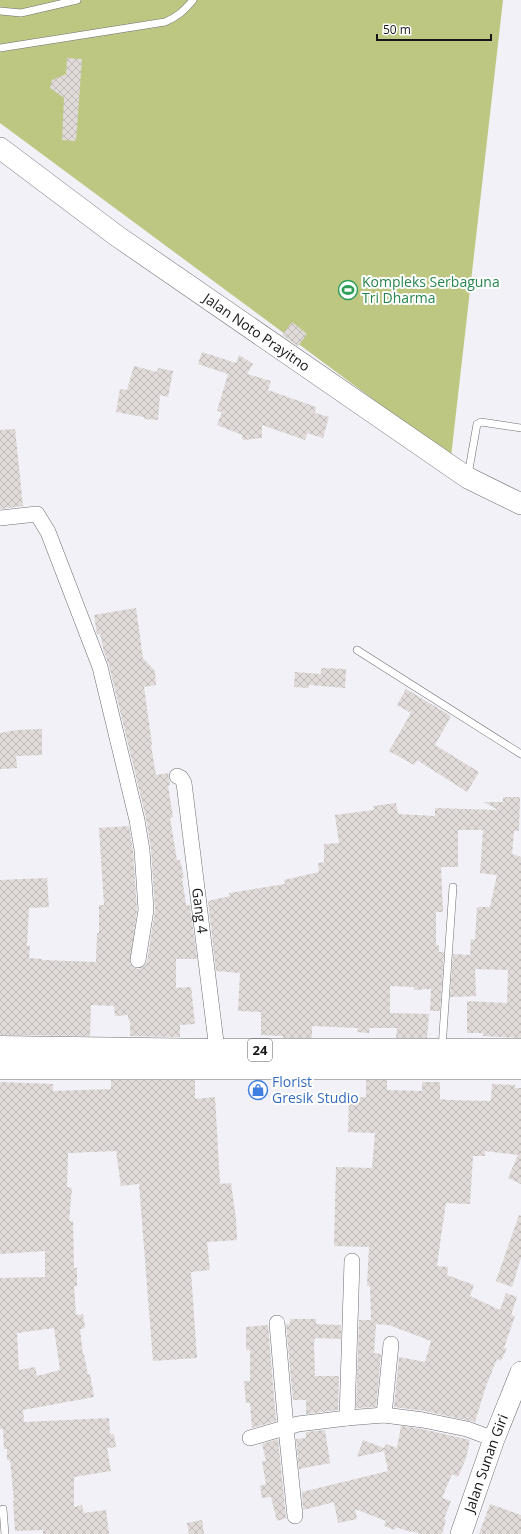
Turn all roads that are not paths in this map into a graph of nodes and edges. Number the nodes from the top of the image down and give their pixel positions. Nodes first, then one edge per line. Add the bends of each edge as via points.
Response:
1 (77, 0) edge
2 (193, 0) edge
3 (0, 11) edge
4 (0, 48) edge
5 (0, 148) edge
6 (521, 428) edge
7 (468, 478) junction
8 (521, 504) edge
9 (0, 518) edge
10 (357, 650) dead end
11 (521, 754) edge
12 (176, 776) dead end
13 (453, 887) dead end
14 (138, 960) dead end
15 (0, 1047) edge
16 (217, 1050) junction
17 (442, 1050) junction
18 (521, 1050) edge
19 (0, 1068) edge
20 (521, 1068) edge
21 (352, 1261) dead end
22 (277, 1323) dead end
23 (391, 1344) dead end
24 (519, 1380) edge
25 (384, 1415) junction
26 (347, 1418) junction
27 (286, 1428) junction
28 (250, 1438) dead end
29 (494, 1439) junction
30 (4, 1509) dead end
31 (295, 1516) dead end
32 (5, 1534) edge
33 (461, 1534) edge

1 - 3 lane via 21,13
2 - 4 lane via 184,12 165,22
5 - 7 street, Jalan Noto Prayitno via 117,236
6 - 7 lane via 481,422 477,424
7 - 8 street, Jalan Noto Prayitno
9 - 14 street via 37,514 48,532 100,666 142,850 146,910
10 - 11 lane
12 - 16 street, Gang 4 via 184,783
13 - 17 lane
15 - 16 highway, 24
16 - 17 highway, 24
17 - 18 highway, 24
19 - 20 highway, 24
21 - 26 street
22 - 27 street
23 - 25 street
24 - 29 street, Jalan Sunan Giri
25 - 26 street
25 - 29 street via 467,1429
26 - 27 street via 298,1424
27 - 28 street
27 - 31 street
29 - 33 street, Jalan Sunan Giri
30 - 32 lane

